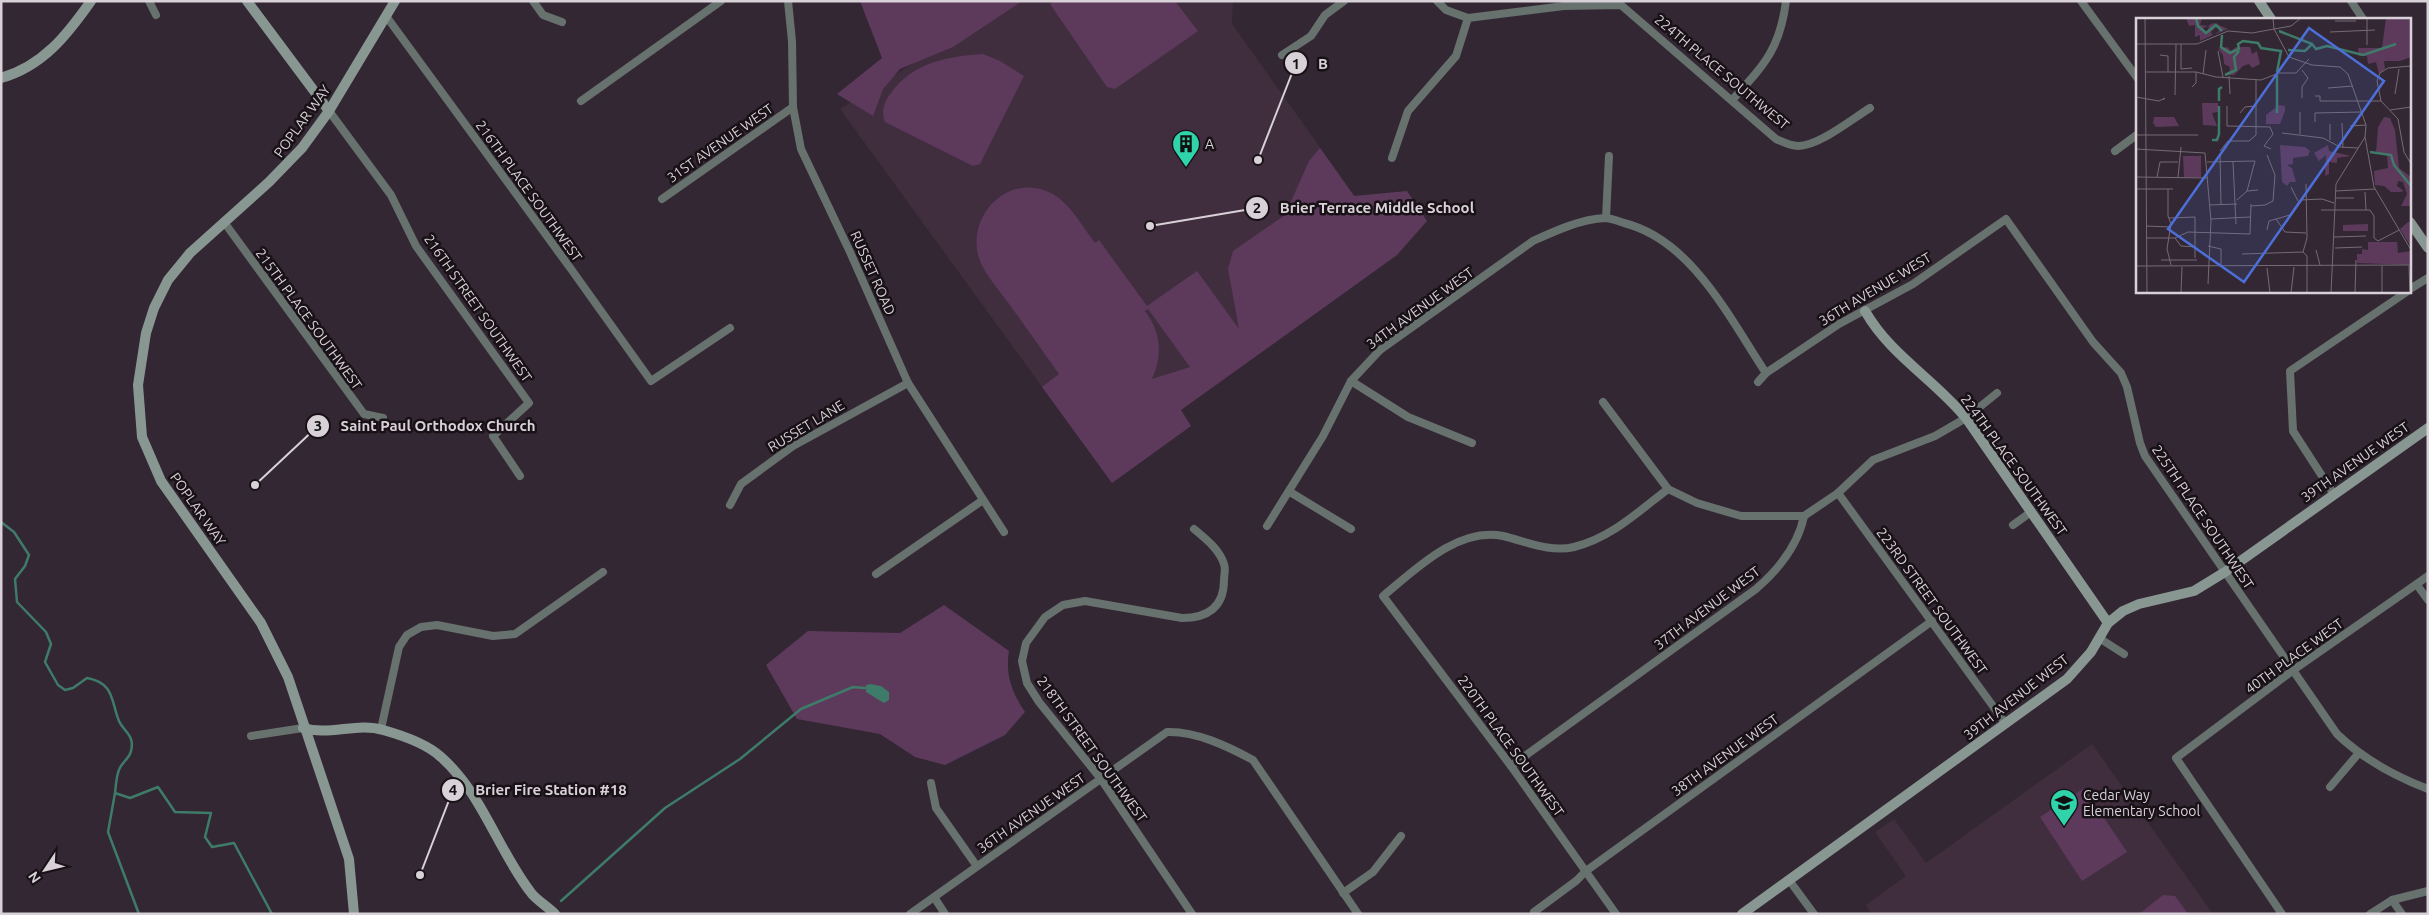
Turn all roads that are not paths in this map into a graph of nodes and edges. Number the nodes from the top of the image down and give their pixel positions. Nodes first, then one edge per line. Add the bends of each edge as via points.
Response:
1 (91, 1) edge
2 (149, 1) edge
3 (247, 1) edge
4 (395, 1) edge
5 (533, 1) edge
6 (721, 1) edge
7 (788, 1) edge
8 (1344, 1) edge
9 (1437, 1) edge
10 (1786, 1) edge
11 (2082, 1) edge
12 (2259, 1) edge
13 (2351, 1) edge
14 (1621, 3) edge
15 (156, 15) dead end
16 (386, 16) junction
17 (1468, 18) junction
18 (2270, 18) edge
19 (2362, 18) edge
20 (562, 22) dead end
21 (1282, 55) dead end
22 (2136, 76) edge
23 (1, 78) edge
24 (1733, 100) junction
25 (580, 101) dead end
26 (793, 107) junction
27 (1870, 108) dead end
28 (329, 111) junction
29 (2136, 135) edge
30 (2115, 151) dead end
31 (1609, 156) dead end
32 (1392, 158) dead end
33 (662, 199) dead end
34 (1606, 218) junction
35 (2006, 219) joint
36 (224, 222) junction
37 (2412, 225) edge
38 (2428, 248) edge
39 (2428, 278) edge
40 (2412, 288) edge
41 (2406, 292) edge
42 (1865, 311) junction
43 (730, 328) dead end
44 (1766, 373) junction
45 (1351, 381) junction
46 (1758, 382) dead end
47 (908, 383) junction
48 (1997, 393) dead end
49 (1602, 402) dead end
50 (382, 418) dead end
51 (1966, 418) junction
52 (2428, 428) edge
53 (1472, 443) dead end
54 (520, 476) dead end
55 (1668, 489) junction
56 (1290, 492) junction
57 (1838, 493) junction
58 (2333, 493) junction
59 (983, 500) junction
60 (730, 505) dead end
61 (2031, 512) junction
62 (1804, 516) junction
63 (2013, 525) dead end
64 (1267, 526) dead end
65 (1194, 529) dead end
66 (1351, 529) dead end
67 (1004, 532) dead end
68 (603, 572) dead end
69 (2225, 572) junction
70 (876, 574) dead end
71 (2428, 576) edge
72 (2417, 585) junction
73 (2428, 600) edge
74 (1932, 621) junction
75 (2108, 623) junction
76 (2099, 638) junction
77 (2124, 654) dead end
78 (2292, 671) junction
79 (2006, 724) junction
80 (303, 728) junction
81 (380, 729) junction
82 (251, 736) dead end
83 (2358, 754) junction
84 (1511, 766) junction
85 (1101, 779) junction
86 (931, 784) dead end
87 (2330, 787) dead end
88 (2428, 790) edge
89 (1401, 836) dead end
90 (976, 866) junction
91 (1586, 871) junction
92 (1789, 880) junction
93 (2428, 891) edge
94 (1343, 893) junction
95 (934, 897) junction
96 (2392, 900) junction
97 (1534, 912) dead end
98 (354, 914) edge
99 (555, 914) edge
100 (910, 914) edge
101 (946, 914) edge
102 (1192, 914) edge
103 (1358, 914) edge
104 (1616, 914) edge
105 (1742, 914) edge
106 (1814, 914) edge
107 (2282, 914) edge
108 (2370, 914) edge
109 (2402, 914) edge

1 - 23 street via 69,32 41,59
2 - 15 street
3 - 28 street, 216TH STREET SOUTHWEST
4 - 16 street, POPLAR WAY
5 - 20 street via 543,16
6 - 25 street
7 - 26 street, RUSSET ROAD
8 - 21 street via 1325,15 1311,36
9 - 17 street, 224TH PLACE SOUTHWEST via 1446,10
10 - 24 street via 1784,20 1773,52
11 - 22 street
12 - 18 street
13 - 19 street
14 - 17 street, 224TH PLACE SOUTHWEST via 1564,6
14 - 24 street, 224TH PLACE SOUTHWEST
16 - 28 street, POPLAR WAY
16 - 43 street, 216TH PLACE SOUTHWEST via 651,382
17 - 32 street via 1456,56 1408,111
24 - 27 street, 224TH PLACE SOUTHWEST via 1776,139 1800,146 1813,143
26 - 33 street, 31ST AVENUE WEST
26 - 47 street, RUSSET ROAD via 801,149
28 - 36 street, POPLAR WAY via 283,169
28 - 54 street, 216TH STREET SOUTHWEST via 391,195 416,246 529,403 493,436
29 - 30 street
31 - 34 street
34 - 44 street via 1659,236 1687,260
34 - 45 street, 34TH AVENUE WEST via 1561,228 1534,241 1380,350
35 - 42 street, 36TH AVENUE WEST via 1913,284
35 - 69 street, 225TH PLACE SOUTHWEST via 2093,342 2122,373 2145,456
36 - 50 street, 215TH PLACE SOUTHWEST via 364,414
36 - 80 street, POPLAR WAY via 178,266 154,308 146,332 138,385 142,437 161,481 261,622 288,678
37 - 38 street
39 - 40 street
41 - 58 street via 2290,371 2294,431
42 - 44 street, 36TH AVENUE WEST via 1839,324
42 - 51 street, 224TH PLACE SOUTHWEST via 1878,334 1941,390
44 - 46 street, 36TH AVENUE WEST
45 - 53 street via 1408,417
45 - 56 street, 34TH AVENUE WEST
47 - 59 street, RUSSET ROAD
47 - 60 street, RUSSET LANE via 792,446 741,484
48 - 51 street
49 - 55 street
51 - 57 street via 1935,436 1873,460
51 - 61 street, 224TH PLACE SOUTHWEST
52 - 58 street, 39TH AVENUE WEST
55 - 62 street via 1697,503 1740,516
55 - 84 street, 220TH PLACE SOUTHWEST via 1613,531 1572,548 1531,545 1501,536 1471,538 1443,548 1383,596
56 - 64 street, 34TH AVENUE WEST
56 - 66 street
57 - 62 street
57 - 74 street, 223RD STREET SOUTHWEST
58 - 69 street, 39TH AVENUE WEST
59 - 67 street, RUSSET ROAD
59 - 70 street
61 - 63 street
61 - 75 street, 224TH PLACE SOUTHWEST
62 - 84 street, 37TH AVENUE WEST via 1800,534 1792,547 1778,568 1756,589
65 - 85 street, 218TH STREET SOUTHWEST via 1212,543 1225,565 1224,594 1211,611 1197,618 1182,618 1085,601 1063,605 1045,617 1026,643 1022,661 1027,683
68 - 81 street via 516,634 493,636 437,625 421,627 407,635 399,647
69 - 75 street, 39TH AVENUE WEST via 2194,591 2139,604
69 - 78 street, 225TH PLACE SOUTHWEST
71 - 72 street, 40TH PLACE WEST
72 - 73 street
72 - 78 street, 40TH PLACE WEST
74 - 79 street, 223RD STREET SOUTHWEST
74 - 91 street, 38TH AVENUE WEST
75 - 76 street, 39TH AVENUE WEST
76 - 77 street
76 - 79 street, 39TH AVENUE WEST via 2067,678
78 - 83 street, 225TH PLACE SOUTHWEST via 2337,734
78 - 107 street, 40TH PLACE WEST via 2176,758
79 - 92 street, 39TH AVENUE WEST
80 - 81 street via 316,732
80 - 82 street
80 - 98 street, POPLAR WAY via 330,797 349,859
81 - 99 street via 440,756 463,779 518,874 534,896
83 - 87 street
83 - 88 street, 225TH PLACE SOUTHWEST
84 - 91 street, 220TH PLACE SOUTHWEST
85 - 90 street, 36TH AVENUE WEST
85 - 94 street, 36TH AVENUE WEST via 1166,732 1183,731 1231,748 1253,760
85 - 102 street, 218TH STREET SOUTHWEST
86 - 90 street via 936,808
89 - 94 street via 1373,872
90 - 95 street, 36TH AVENUE WEST
91 - 97 street, 38TH AVENUE WEST
91 - 104 street, 220TH PLACE SOUTHWEST
92 - 105 street, 39TH AVENUE WEST
92 - 106 street
93 - 96 street
94 - 103 street
95 - 100 street, 36TH AVENUE WEST
95 - 101 street
96 - 108 street
96 - 109 street

